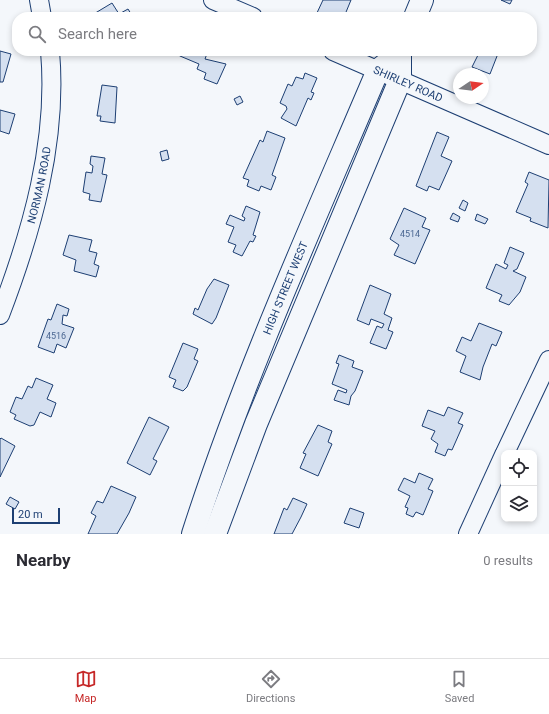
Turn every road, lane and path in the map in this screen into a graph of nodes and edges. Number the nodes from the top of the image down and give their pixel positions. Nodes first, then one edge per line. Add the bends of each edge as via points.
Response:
1 (39, 0) edge
2 (216, 0) edge
3 (422, 0) edge
4 (41, 12) edge
5 (242, 12) edge
6 (417, 12) edge
7 (50, 56) edge
8 (345, 56) edge
9 (396, 56) edge
10 (400, 56) edge
11 (378, 70) junction
12 (400, 80) junction
13 (549, 145) edge
14 (0, 315) edge
15 (549, 360) edge
16 (506, 450) edge
17 (501, 461) edge
18 (193, 534) edge
19 (215, 534) edge
20 (468, 534) edge

1 - 4 street
2 - 5 street
3 - 6 main road
7 - 14 street, NORMAN ROAD via 52,78 48,147 29,225
8 - 11 street, SHIRLEY ROAD
9 - 11 main road, HIGH STREET WEST
10 - 12 main road, HIGH STREET WEST
11 - 12 street, SHIRLEY ROAD
11 - 18 main road, HIGH STREET WEST via 266,334 218,457
12 - 13 street, SHIRLEY ROAD
12 - 19 main road, HIGH STREET WEST via 256,424
15 - 16 street
17 - 20 street

